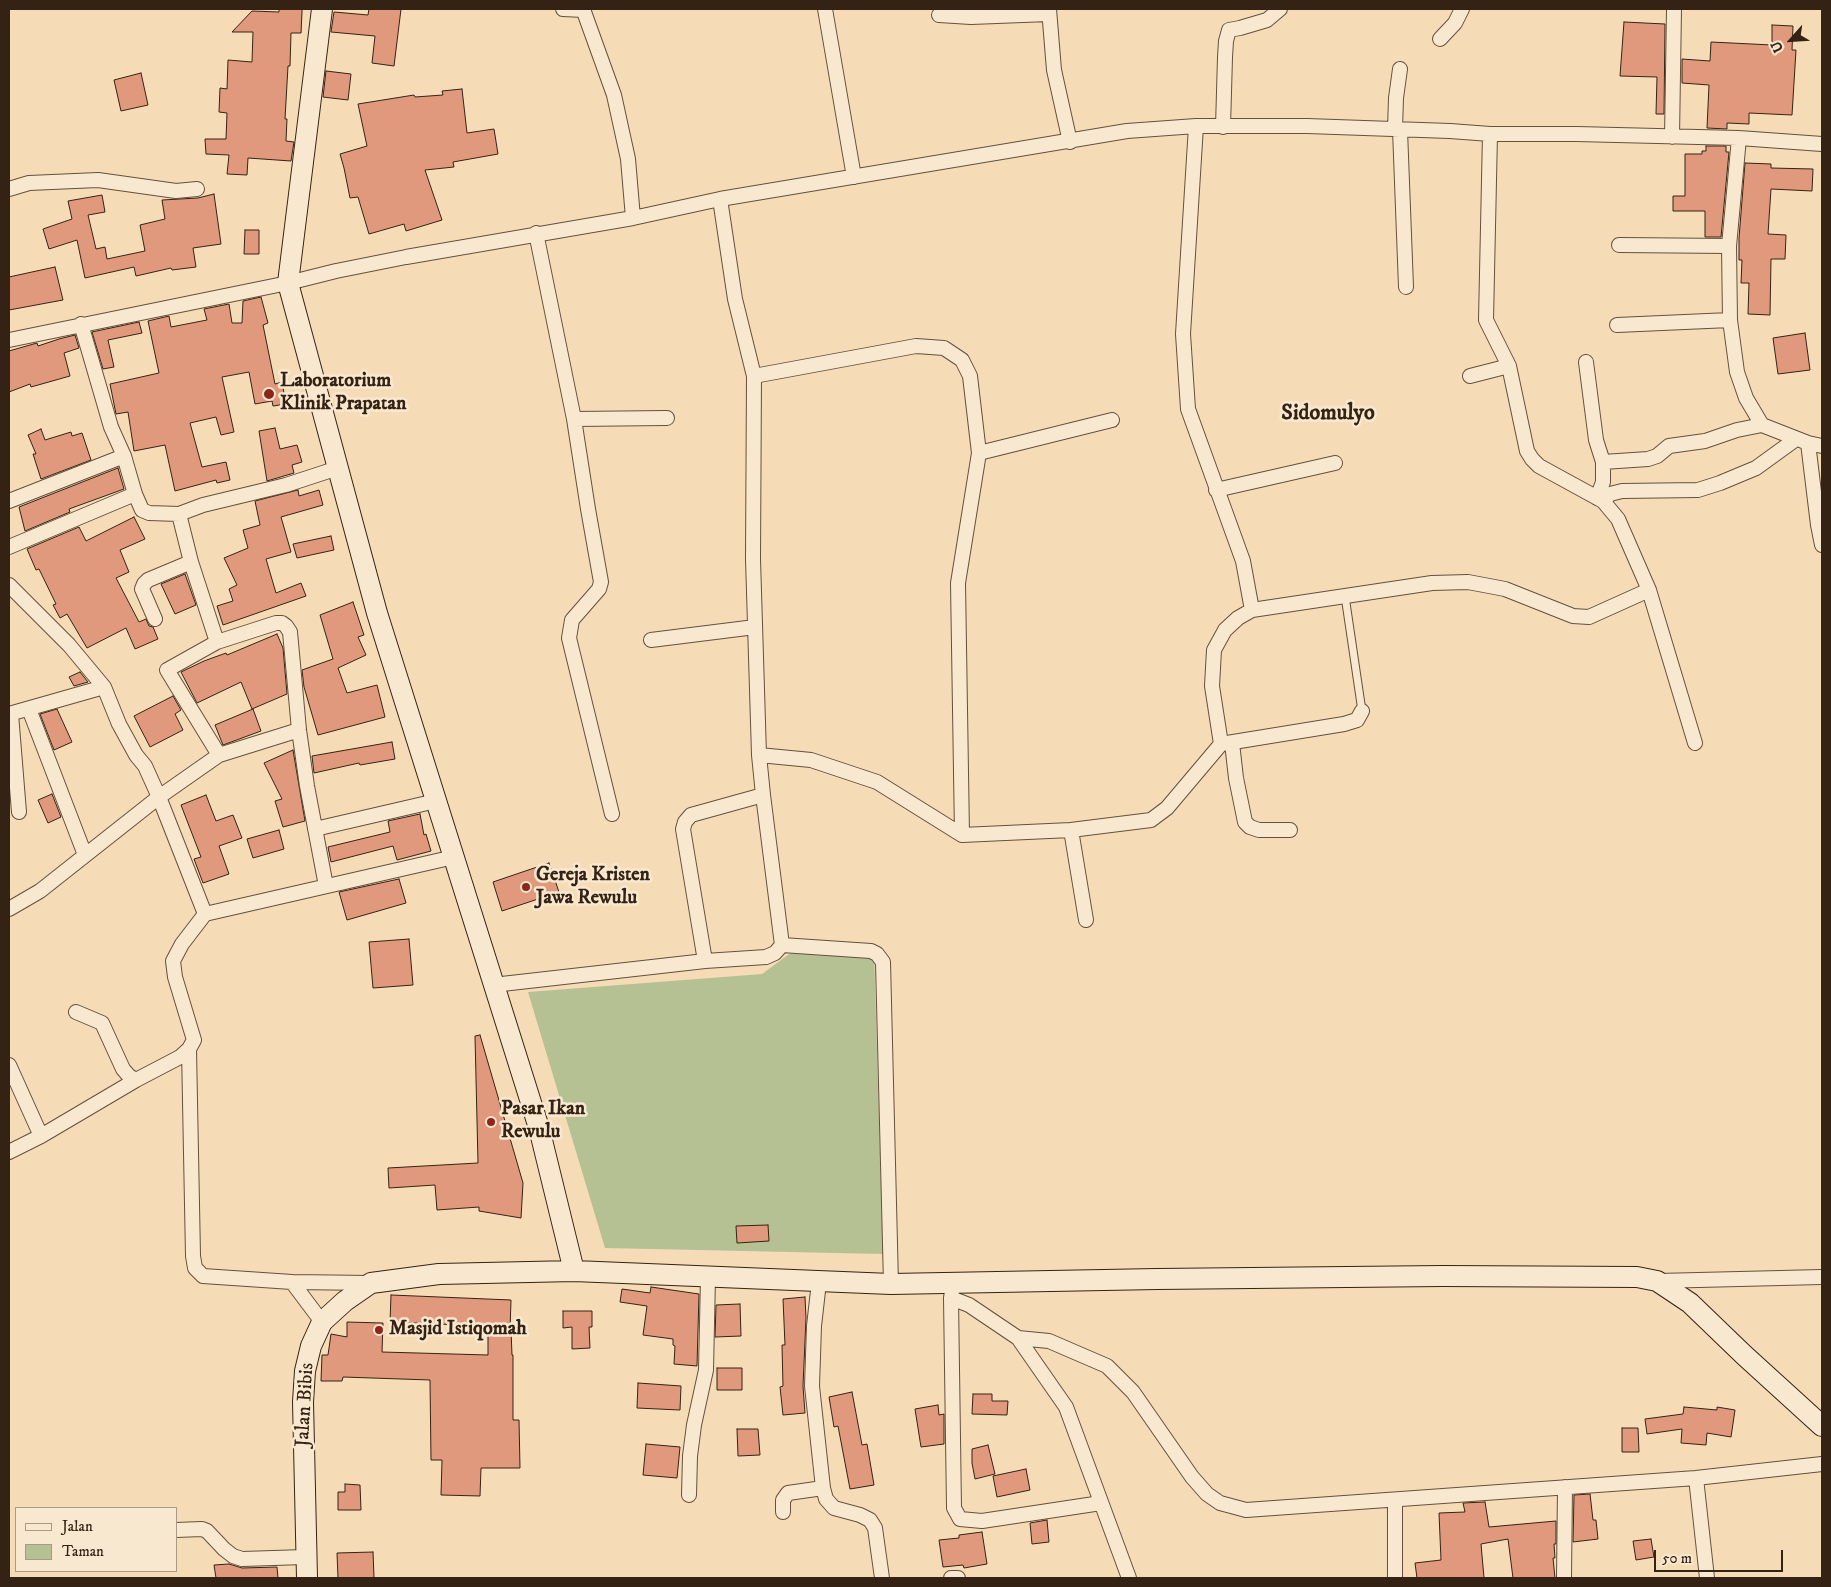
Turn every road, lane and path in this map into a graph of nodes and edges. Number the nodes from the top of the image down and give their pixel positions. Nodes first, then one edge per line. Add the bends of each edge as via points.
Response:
1 (322, 9) edge
2 (562, 9) edge
3 (584, 9) edge
4 (825, 9) edge
5 (1280, 9) edge
6 (1462, 9) edge
7 (1674, 9) edge
8 (1049, 12) edge
9 (938, 15) dead end
10 (1440, 39) dead end
11 (1400, 69) dead end
12 (1196, 126) junction
13 (1223, 127) junction
14 (1398, 130) junction
15 (1490, 134) junction
16 (1672, 137) junction
17 (1739, 138) junction
18 (1070, 142) junction
19 (1822, 144) edge
20 (854, 177) junction
21 (9, 189) edge
22 (197, 189) dead end
23 (720, 200) junction
24 (633, 218) junction
25 (536, 233) junction
26 (1619, 244) dead end
27 (1729, 246) junction
28 (288, 283) junction
29 (1406, 287) dead end
30 (1730, 320) junction
31 (81, 324) junction
32 (1617, 324) dead end
33 (9, 340) edge
34 (1586, 362) dead end
35 (1509, 366) junction
36 (754, 376) junction
37 (1470, 376) dead end
38 (667, 418) dead end
39 (574, 419) junction
40 (1112, 420) dead end
41 (1762, 425) junction
42 (1802, 441) junction
43 (1822, 446) edge
44 (979, 453) junction
45 (124, 456) junction
46 (1603, 462) junction
47 (1335, 463) dead end
48 (338, 468) junction
49 (1216, 490) junction
50 (134, 494) junction
51 (1600, 499) junction
52 (9, 501) edge
53 (179, 514) junction
54 (1822, 545) edge
55 (9, 547) edge
56 (191, 562) junction
57 (9, 585) edge
58 (1649, 590) junction
59 (1345, 596) junction
60 (1252, 610) junction
61 (155, 619) dead end
62 (755, 627) junction
63 (651, 640) dead end
64 (217, 642) junction
65 (104, 687) junction
66 (29, 709) junction
67 (1362, 711) joint
68 (10, 714) edge
69 (299, 730) junction
70 (1694, 743) dead end
71 (1226, 744) junction
72 (219, 755) junction
73 (759, 755) junction
74 (763, 795) junction
75 (159, 797) junction
76 (436, 801) junction
77 (19, 812) dead end
78 (612, 814) dead end
79 (315, 829) junction
80 (1071, 830) junction
81 (1290, 830) dead end
82 (962, 835) junction
83 (84, 855) junction
84 (454, 856) junction
85 (326, 886) junction
86 (9, 909) edge
87 (205, 914) junction
88 (1086, 920) dead end
89 (782, 945) junction
90 (704, 960) junction
91 (493, 985) junction
92 (76, 1012) dead end
93 (189, 1049) junction
94 (9, 1065) edge
95 (136, 1080) junction
96 (41, 1136) junction
97 (9, 1152) edge
98 (574, 1270) junction
99 (708, 1277) junction
100 (1822, 1277) edge
101 (1657, 1281) junction
102 (292, 1282) junction
103 (819, 1282) junction
104 (371, 1283) junction
105 (891, 1284) junction
106 (952, 1291) junction
107 (322, 1322) junction
108 (1018, 1338) junction
109 (1822, 1426) edge
110 (1822, 1464) edge
111 (1696, 1478) junction
112 (823, 1488) junction
113 (1565, 1488) junction
114 (689, 1495) dead end
115 (1395, 1500) junction
116 (1101, 1502) junction
117 (783, 1512) dead end
118 (178, 1530) edge
119 (305, 1557) junction
120 (307, 1578) edge
121 (882, 1578) edge
122 (951, 1578) edge
123 (958, 1578) edge
124 (1129, 1578) edge
125 (1396, 1578) edge
126 (1564, 1578) edge
127 (1707, 1578) edge

1 - 28 main road
2 - 3 street
3 - 24 street via 614,95 628,159
4 - 20 street
5 - 13 street via 1267,20 1229,30 1224,57
6 - 10 street via 1455,23
7 - 16 street
8 - 9 street via 971,17
8 - 18 street via 1054,70
11 - 14 street via 1396,98
12 - 13 street
12 - 18 street via 1127,131
12 - 49 street via 1183,334 1185,371 1188,409
13 - 14 street
14 - 15 street
14 - 29 street
15 - 16 street
15 - 35 street via 1486,320
16 - 17 street
17 - 19 street
17 - 27 street
18 - 20 street
20 - 23 street
21 - 22 street via 29,183 98,180 176,191
23 - 24 street
23 - 36 street via 734,299
24 - 25 street
25 - 28 street via 336,270
25 - 39 street
26 - 27 street
27 - 30 street
28 - 31 street
28 - 48 main road
30 - 32 street
30 - 41 street via 1737,372 1746,398
31 - 33 street
31 - 45 street via 111,427
34 - 46 street via 1596,440
35 - 37 street
35 - 51 street via 1527,450 1532,459
36 - 44 street via 916,346 944,348 962,360 970,376
36 - 62 street
38 - 39 street
39 - 78 street via 602,582 572,620 568,638
40 - 44 street
41 - 42 street
41 - 46 street via 1705,441 1669,446 1648,459
42 - 43 street
42 - 51 street via 1756,468 1713,486 1698,490 1622,491
42 - 54 street
44 - 82 street via 958,583
45 - 50 street
45 - 52 street
46 - 51 street
47 - 49 street
48 - 53 street
48 - 76 main road via 377,613
49 - 60 street via 1243,561
50 - 53 street via 142,510 149,514
50 - 55 street
51 - 58 street via 1618,519
53 - 56 street
56 - 61 street via 144,584 142,589
56 - 64 street
57 - 65 street via 69,645
58 - 59 street via 1589,617 1573,616 1505,589 1468,582 1432,583
58 - 70 street
59 - 60 street
59 - 67 lane
60 - 71 street via 1225,630 1214,650 1212,686
62 - 63 street
62 - 73 street
64 - 69 street via 276,623 286,626 290,632
64 - 72 street via 167,670
65 - 66 street
65 - 75 street via 119,724 145,766
66 - 68 street
66 - 83 street
67 - 71 street via 1357,720 1344,724
68 - 77 street
69 - 72 street
69 - 79 street
71 - 80 street via 1167,808 1151,820
71 - 81 street via 1245,822 1259,830
72 - 75 street
73 - 74 street
73 - 82 street via 811,760 877,782
74 - 89 street
74 - 90 street via 691,816 685,822 683,829
75 - 83 street
75 - 87 street
76 - 79 street
76 - 84 main road
79 - 85 street
80 - 82 street
80 - 88 street
83 - 86 street via 40,891
84 - 85 street
84 - 91 main road
85 - 87 street
87 - 93 street via 173,961 194,1040
89 - 90 street via 766,957
89 - 105 street via 871,951 878,954 883,962
90 - 91 street
91 - 98 main road via 539,1128
92 - 95 street via 102,1023 123,1069
93 - 95 street
93 - 102 street via 195,1268 204,1276
94 - 96 street
95 - 96 street
96 - 97 street
98 - 99 main road, Jalan Bibis
98 - 104 main road, Jalan Bibis via 439,1274
99 - 103 main road, Jalan Bibis
99 - 114 street via 706,1370 694,1425
100 - 101 street
101 - 106 main road, Jalan Bibis via 1637,1277 1442,1276
101 - 109 main road via 1690,1303
102 - 104 street
102 - 107 street
103 - 105 main road, Jalan Bibis
103 - 112 street via 812,1386
104 - 107 main road, Jalan Bibis via 344,1301
105 - 106 main road, Jalan Bibis
106 - 108 street
106 - 116 street via 954,1508 960,1518 982,1521
107 - 119 main road, Jalan Bibis via 311,1346 305,1371
108 - 115 street via 1049,1341 1107,1366 1132,1392 1192,1477 1207,1494 1220,1502 1246,1510 1264,1510
108 - 116 street via 1066,1407
110 - 111 street
111 - 113 street
111 - 127 street
112 - 117 street via 788,1493 783,1500
112 - 121 street via 826,1499 834,1508 870,1520
113 - 115 street
113 - 126 street
115 - 125 street
116 - 124 street
118 - 119 street via 207,1531 224,1549 242,1559
119 - 120 main road, Jalan Bibis
122 - 123 street

